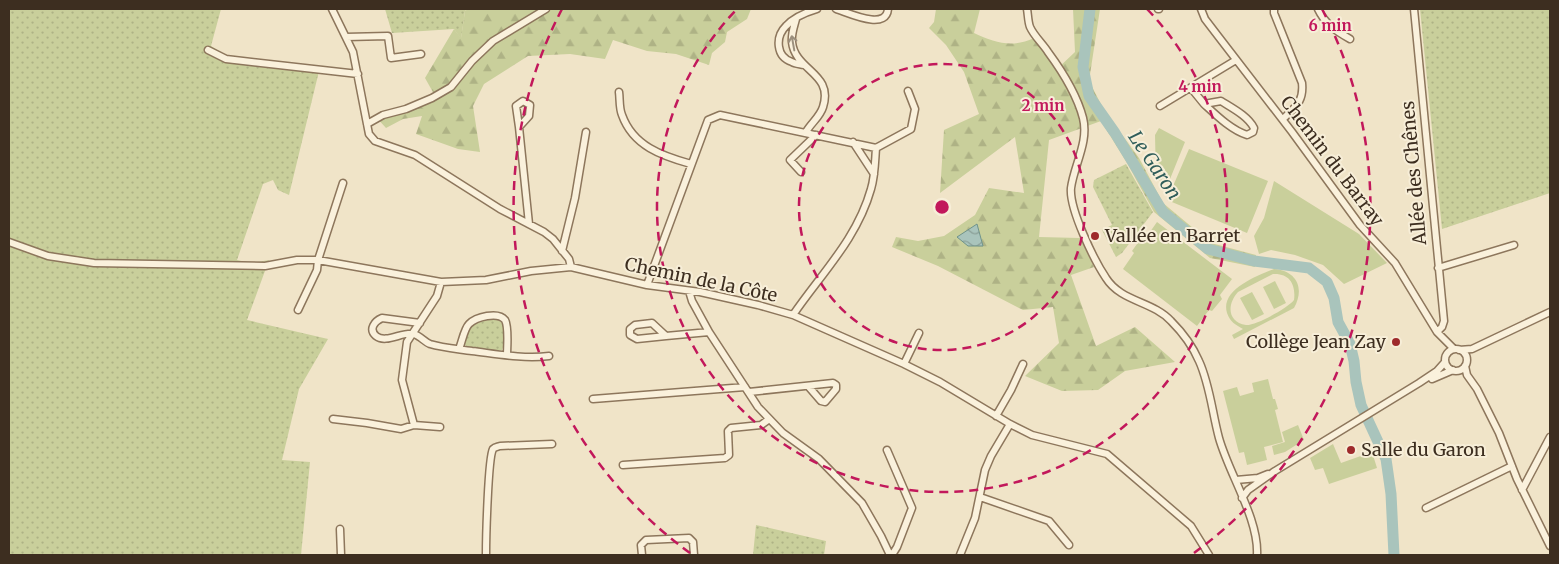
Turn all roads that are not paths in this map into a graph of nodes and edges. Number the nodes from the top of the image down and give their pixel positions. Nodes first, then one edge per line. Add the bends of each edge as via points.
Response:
1 (332, 9) edge
2 (546, 9) edge
3 (817, 9) edge
4 (836, 9) edge
5 (888, 9) edge
6 (1027, 9) edge
7 (1201, 9) edge
8 (1274, 9) edge
9 (1318, 9) edge
10 (1414, 9) edge
11 (796, 19) junction
12 (346, 37) junction
13 (1350, 39) dead end
14 (208, 50) dead end
15 (421, 54) dead end
16 (1236, 60) junction
17 (804, 65) junction
18 (358, 74) junction
19 (1191, 88) junction
20 (908, 91) dead end
21 (619, 92) dead end
22 (1204, 104) junction
23 (1160, 106) dead end
24 (1283, 120) junction
25 (367, 124) junction
26 (519, 127) dead end
27 (586, 132) dead end
28 (806, 132) junction
29 (816, 135) junction
30 (853, 142) junction
31 (876, 148) junction
32 (691, 164) junction
33 (801, 172) dead end
34 (874, 174) junction
35 (343, 183) dead end
36 (529, 224) junction
37 (9, 242) edge
38 (1514, 245) dead end
39 (562, 251) junction
40 (318, 260) junction
41 (571, 267) junction
42 (1438, 268) junction
43 (441, 282) junction
44 (647, 285) junction
45 (689, 291) junction
46 (298, 310) dead end
47 (1550, 312) edge
48 (793, 315) junction
49 (420, 323) junction
50 (709, 332) junction
51 (1437, 332) junction
52 (919, 333) dead end
53 (412, 334) junction
54 (666, 336) junction
55 (1502, 336) junction
56 (459, 349) junction
57 (1457, 350) junction
58 (1447, 354) junction
59 (507, 355) junction
60 (548, 356) dead end
61 (1445, 362) junction
62 (1466, 363) junction
63 (904, 364) junction
64 (1023, 364) dead end
65 (1454, 371) junction
66 (1419, 383) junction
67 (808, 386) dead end
68 (747, 390) junction
69 (593, 399) dead end
70 (1482, 399) junction
71 (996, 416) junction
72 (333, 419) dead end
73 (768, 420) junction
74 (1010, 424) junction
75 (414, 425) junction
76 (440, 427) dead end
77 (1549, 441) edge
78 (552, 444) dead end
79 (887, 450) dead end
80 (624, 465) dead end
81 (1512, 466) junction
82 (1275, 471) junction
83 (1236, 480) junction
84 (1522, 490) junction
85 (980, 497) junction
86 (1242, 498) junction
87 (1426, 508) dead end
88 (340, 530) dead end
89 (1069, 545) dead end
90 (1550, 546) edge
91 (342, 555) edge
92 (486, 555) edge
93 (642, 555) edge
94 (694, 555) edge
95 (891, 555) edge
96 (960, 555) edge
97 (1209, 555) edge
98 (1257, 555) edge

1 - 12 street
2 - 25 street via 492,41 472,60 452,87
3 - 11 street
4 - 5 street via 875,21 883,19
6 - 83 street via 1030,26 1079,105 1085,131 1071,188 1076,217 1106,279 1122,295 1164,313 1198,358 1206,378 1219,438
7 - 16 street, Chemin du Barray
8 - 24 street via 1303,93
9 - 13 street via 1335,31
10 - 42 street, Allée des Chênes
17 -> 11 street via 792,43
11 - 17 street via 781,33 779,50 790,62
12 - 15 street via 388,36 391,58
12 - 18 street
14 - 18 street via 226,60
16 - 19 street
16 - 24 street, Chemin du Barray
17 - 28 street via 818,76 825,91 823,110
18 - 25 street
19 - 22 street
19 - 23 street
20 - 31 street via 915,109 911,129
21 - 32 street via 621,114 637,139 650,150
22 - 22 street via 1221,101 1251,122 1253,132 1242,133
24 - 51 street, Chemin du Barray via 1360,225 1396,263
25 - 36 street via 375,141 415,155
26 - 36 street
27 - 39 street
28 - 29 street
28 - 32 street via 720,115 708,120
29 - 30 street
29 - 33 street via 790,160
30 - 31 street
30 - 34 street
31 - 34 street
32 - 44 street
34 - 48 street via 855,229
35 - 40 street
36 - 39 street via 544,232
37 - 40 street, Chemin de la Côte via 48,256 94,262 264,266
38 - 42 street
39 - 41 street
40 - 43 street, Chemin de la Côte
40 - 46 street via 317,270
41 - 43 street, Chemin de la Côte via 486,280
41 - 44 street, Chemin de la Côte
42 - 51 street, Allée des Chênes via 1444,321
43 - 49 street via 437,296
44 - 45 street, Chemin de la Côte
45 - 48 street, Chemin de la Côte
45 - 50 street
47 - 55 street
48 - 63 street, Chemin de la Côte
49 - 53 street
49 - 53 street via 382,318 373,326 373,331 382,338
50 - 54 street
50 - 68 street
51 - 57 street, Chemin du Barray
51 - 58 street, Chemin du Barray
52 - 63 street
53 - 56 street via 430,344
53 - 75 street via 407,342 402,380
54 - 54 street via 652,324 635,325 630,329 636,340
55 - 57 street via 1472,349
55 - 62 street via 1478,350
56 - 59 street
56 - 59 street via 467,325 476,319 494,315 505,320 507,326
57 - 58 street
57 - 62 street via 1465,355
58 - 61 street
59 - 60 street
61 - 65 street
61 - 66 street
62 - 65 street
62 - 70 street via 1467,374
63 - 71 street, Chemin de la Côte
64 - 71 street
65 - 66 street
65 - 70 street via 1467,379
66 - 82 street
67 - 68 street
68 - 69 street
68 - 73 street
70 - 81 street
71 - 74 street, Chemin de la Côte
72 - 75 street via 401,429
73 - 80 street via 761,425 731,428 728,431 729,454 725,458
73 - 95 street via 819,460 862,503
74 - 85 street via 985,470
74 - 97 street, Chemin de la Côte via 1032,435 1107,454 1190,526
75 - 76 street
77 - 84 street
78 - 92 street via 500,446 493,450
79 - 95 street via 912,508
81 - 84 street
81 - 87 street
82 - 83 street via 1258,478
82 - 86 street
83 - 86 street
84 - 90 street
85 - 89 street via 1049,521
85 - 96 street
86 - 98 street via 1256,533
88 - 91 street
93 - 94 street via 641,545 646,540 689,538 693,542

